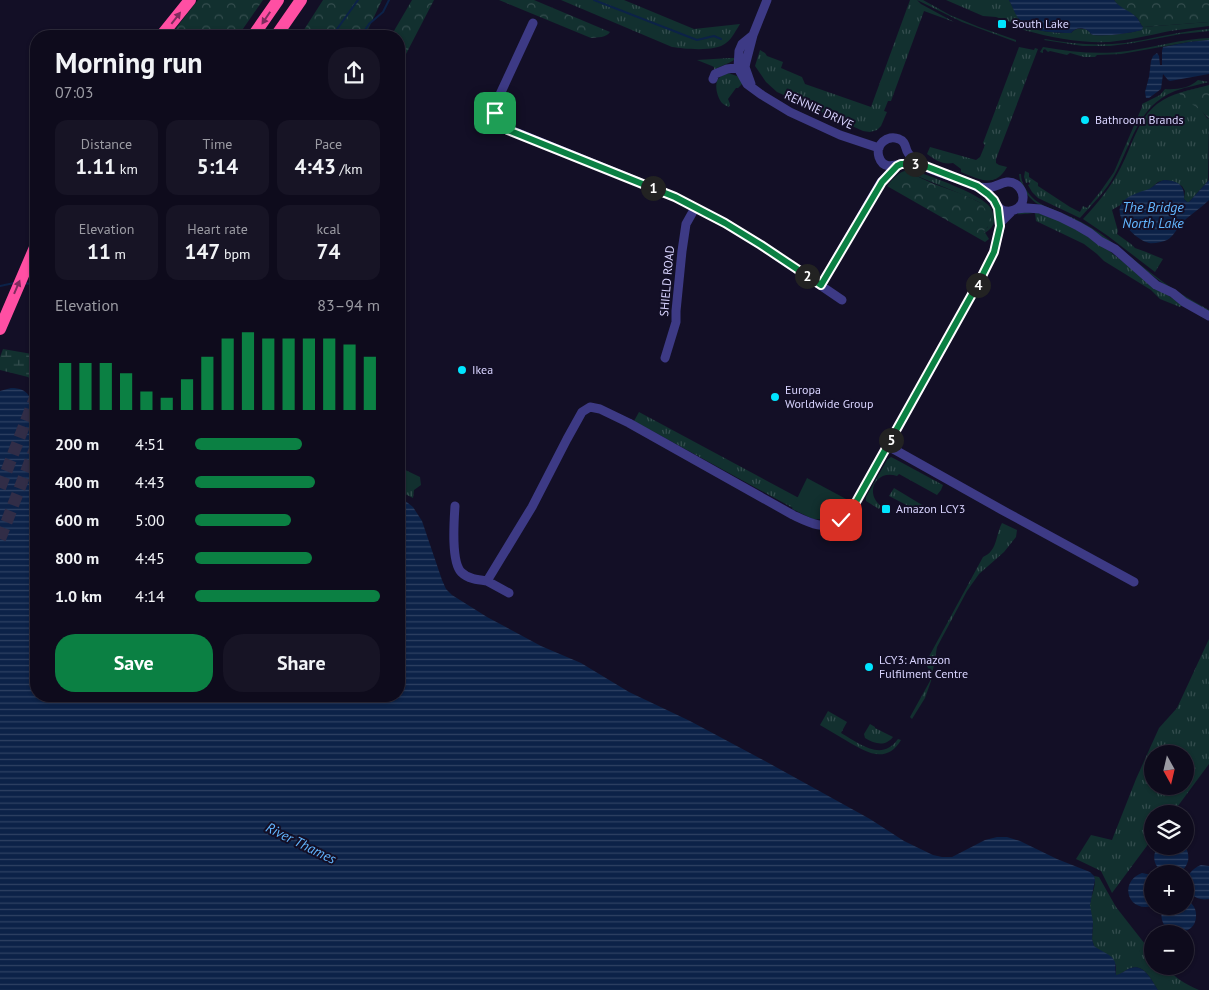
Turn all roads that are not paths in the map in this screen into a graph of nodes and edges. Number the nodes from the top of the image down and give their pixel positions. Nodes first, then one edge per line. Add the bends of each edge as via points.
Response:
1 (190, 0) edge
2 (278, 0) edge
3 (301, 0) edge
4 (767, 0) edge
5 (533, 23) dead end
6 (166, 30) edge
7 (258, 30) edge
8 (280, 30) edge
9 (742, 67) junction
10 (713, 79) dead end
11 (879, 148) junction
12 (908, 152) junction
13 (881, 160) junction
14 (920, 164) junction
15 (899, 165) junction
16 (882, 182) junction
17 (977, 186) junction
18 (999, 186) junction
19 (1023, 194) junction
20 (996, 204) junction
21 (695, 208) junction
22 (1040, 209) junction
23 (1014, 210) junction
24 (1000, 226) junction
25 (30, 259) edge
26 (821, 285) junction
27 (842, 300) dead end
28 (1209, 316) edge
29 (0, 329) edge
30 (665, 358) dead end
31 (888, 446) junction
32 (455, 506) dead end
33 (487, 581) junction
34 (1134, 582) dead end
35 (509, 594) dead end

6 -> 1 highway
2 -> 7 highway
3 - 8 highway
4 - 9 street via 754,35 742,44 739,51
5 - 21 street via 496,103 499,123 508,130
9 - 10 street via 727,69 715,74
9 - 11 street, RENNIE DRIVE via 745,82 790,112 840,135
11 - 12 street via 886,139 896,138 904,143
11 - 13 street
12 - 14 street
12 - 15 street via 905,161
13 - 15 street via 888,166
13 - 16 street
14 - 15 street
14 - 17 street
15 - 16 street
16 - 26 street
17 - 18 street
17 - 20 street
18 - 19 street via 1012,182
18 - 20 street via 994,192
19 - 22 street
19 - 23 street via 1022,202
20 - 23 street via 1005,211
20 - 24 street
21 - 26 street via 725,223
21 - 30 street, SHIELD ROAD via 686,224 676,322
22 - 23 street
22 - 28 street via 1090,233 1115,249 1156,285
23 - 24 street
24 - 31 street via 994,252 980,280
29 -> 25 highway
26 - 27 street
31 - 33 street via 848,514 834,524 816,525 629,423 600,409 590,408 582,412 532,507
31 - 34 street
32 - 33 street via 456,563 461,572
33 - 35 street

